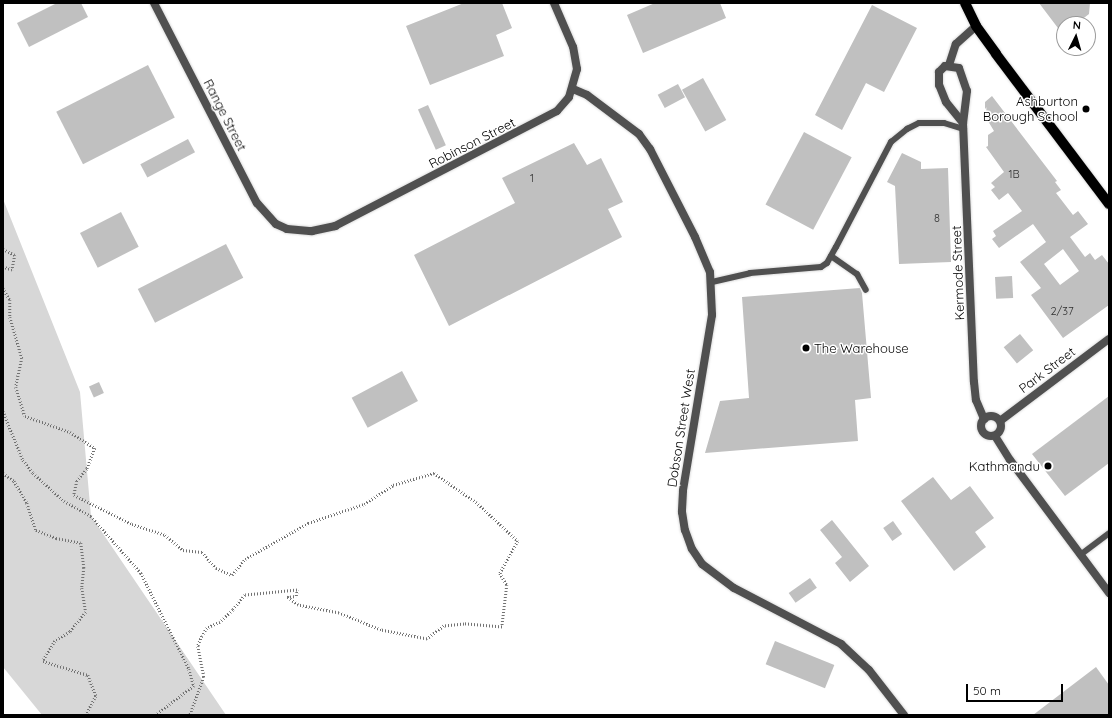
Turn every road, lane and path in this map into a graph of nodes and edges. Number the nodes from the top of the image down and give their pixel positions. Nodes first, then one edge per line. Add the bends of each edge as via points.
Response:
1 (154, 3) edge
2 (554, 3) edge
3 (965, 3) edge
4 (976, 26) junction
5 (949, 65) junction
6 (573, 89) junction
7 (964, 126) junction
8 (1109, 204) edge
9 (287, 229) joint
10 (3, 249) edge
11 (830, 256) junction
12 (3, 267) edge
13 (712, 282) junction
14 (3, 288) edge
15 (866, 290) dead end
16 (1109, 339) edge
17 (3, 411) edge
18 (984, 419) junction
19 (1000, 421) junction
20 (995, 436) junction
21 (3, 473) edge
22 (1109, 533) edge
23 (1080, 555) junction
24 (1109, 593) edge
25 (86, 715) edge
26 (156, 715) edge
27 (190, 715) edge
28 (904, 715) edge

1 - 9 street, Range Street via 257,203 267,216
2 - 6 street, Robinson Street via 576,59
3 - 4 main road
4 - 5 street via 956,44
4 - 8 main road
5 - 7 street, Kermode Street via 959,68 966,81
5 - 7 street via 939,72 939,85 946,102
6 - 9 street, Robinson Street via 564,104 547,118 335,226 312,231
6 - 13 street, Dobson Street West via 587,95 628,124 650,149 704,255
7 - 11 lane via 919,123 891,142
7 - 18 street, Kermode Street via 974,382 976,400
10 - 12 path via 15,255 12,270
11 - 13 lane via 827,263 812,269 750,273
11 - 15 lane via 857,274
13 - 28 street, Dobson Street West via 712,315 683,491 682,512 692,549 702,564 734,588 841,644 868,670
14 - 27 path via 10,300 10,317 22,358 16,387 25,416 70,432 95,448 86,469 77,480 74,495 132,524 165,535 183,550 202,552 216,568 232,575 245,560 308,523 364,504 393,485 434,473 476,502 518,541 500,573 507,585 502,627 464,624 444,626 427,640 381,630 339,613 298,605 287,597 296,596 297,590 245,595 233,610 220,622 207,628 202,636 198,646 204,677
16 - 19 street, Park Street
17 - 26 path via 23,460 33,473 64,500 91,516 141,573 189,669 194,686
18 - 19 street via 992,416
18 - 20 street via 981,425 982,432 988,436
19 - 20 street via 1001,430
20 - 23 street
21 - 25 path via 14,481 36,530 56,538 81,543 84,568 82,588 86,612 70,632 55,641 43,661 88,675 96,696
22 - 23 lane
23 - 24 street

